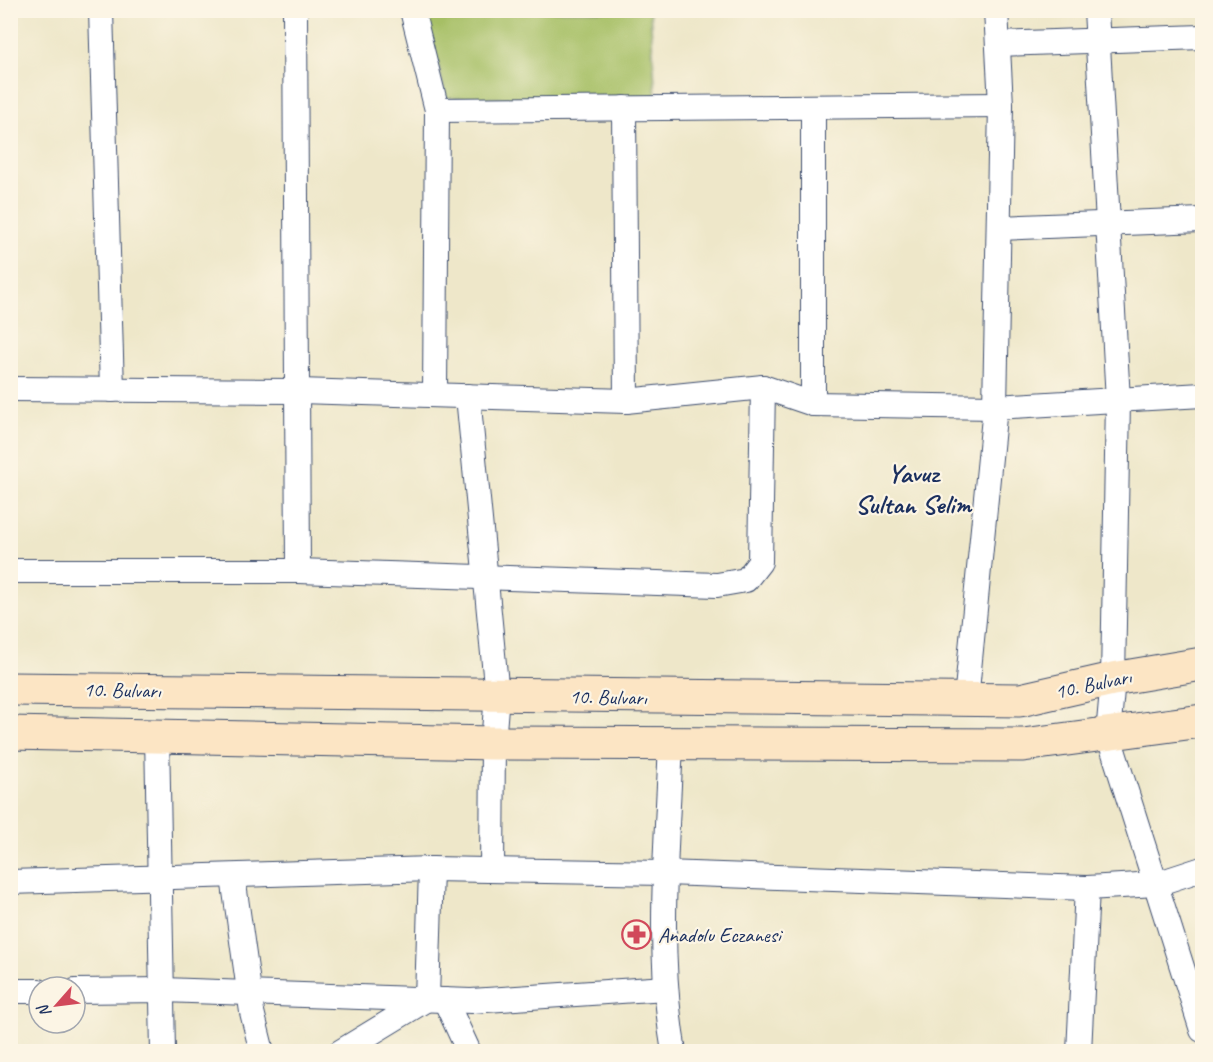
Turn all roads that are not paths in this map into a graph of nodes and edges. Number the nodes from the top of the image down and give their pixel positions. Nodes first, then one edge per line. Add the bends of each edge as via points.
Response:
1 (101, 10) edge
2 (295, 10) edge
3 (412, 10) edge
4 (996, 10) edge
5 (1096, 10) edge
6 (1203, 37) edge
7 (1098, 41) junction
8 (998, 44) junction
9 (1001, 105) junction
10 (813, 107) junction
11 (624, 108) junction
12 (437, 110) junction
13 (1203, 220) edge
14 (1108, 224) junction
15 (999, 228) junction
16 (764, 387) junction
17 (10, 389) edge
18 (112, 390) junction
19 (299, 391) junction
20 (435, 395) junction
21 (1203, 395) edge
22 (468, 396) junction
23 (1118, 400) junction
24 (626, 401) junction
25 (813, 404) junction
26 (995, 407) junction
27 (10, 571) edge
28 (298, 571) junction
29 (487, 577) junction
30 (1203, 664) edge
31 (1113, 679) junction
32 (10, 689) edge
33 (496, 695) junction
34 (966, 700) junction
35 (1203, 721) edge
36 (10, 733) edge
37 (1108, 734) junction
38 (157, 735) junction
39 (671, 742) junction
40 (493, 743) junction
41 (431, 869) junction
42 (1203, 869) edge
43 (492, 870) junction
44 (665, 873) junction
45 (159, 877) junction
46 (233, 877) junction
47 (10, 882) edge
48 (1156, 884) junction
49 (1087, 888) junction
50 (666, 987) junction
51 (164, 990) junction
52 (10, 991) edge
53 (27, 991) edge
54 (87, 991) edge
55 (249, 992) junction
56 (436, 1000) junction
57 (1203, 1030) edge
58 (163, 1052) edge
59 (262, 1052) edge
60 (340, 1052) edge
61 (469, 1052) edge
62 (674, 1052) edge
63 (1079, 1052) edge

1 - 18 street
2 - 19 street
3 - 12 street
4 - 8 street
5 - 7 street
6 - 7 street
7 - 8 street
7 - 14 street
8 - 9 street
9 - 10 street
9 - 15 street
10 - 11 street
10 - 25 street
11 - 12 street
11 - 24 street
12 - 20 street
13 - 14 street
14 - 15 street
14 - 23 street
15 - 26 street
16 - 24 street
16 - 25 street
16 - 29 street via 760,562 746,580 717,585
17 - 18 street
18 - 19 street
19 - 20 street
19 - 28 street
20 - 22 street
21 - 23 street
22 - 24 street
22 - 29 street via 477,511
23 - 26 street
23 - 31 street
25 - 26 street
26 - 34 street
27 - 28 street
28 - 29 street
29 - 33 street
30 - 31 main road, 10. Bulvarı
31 - 34 main road, 10. Bulvarı via 1020,700
31 - 37 street
32 - 33 main road, 10. Bulvarı
33 - 34 main road, 10. Bulvarı
33 - 40 street
35 - 37 main road
36 - 38 main road
37 - 39 main road via 1023,745
37 - 48 street
38 - 40 main road
38 - 45 street
39 - 40 main road
39 - 44 street
40 - 43 street
41 - 43 street
41 - 46 street
41 - 56 street
42 - 48 street
43 - 44 street
44 - 49 street
44 - 50 street
45 - 46 street
45 - 47 street
45 - 51 street
46 - 55 street
48 - 49 street
48 - 57 street
49 - 63 street
50 - 56 street
50 - 62 street
51 - 54 street
51 - 55 street
51 - 58 street
52 - 53 street
55 - 56 street
55 - 59 street
56 - 60 street
56 - 61 street

